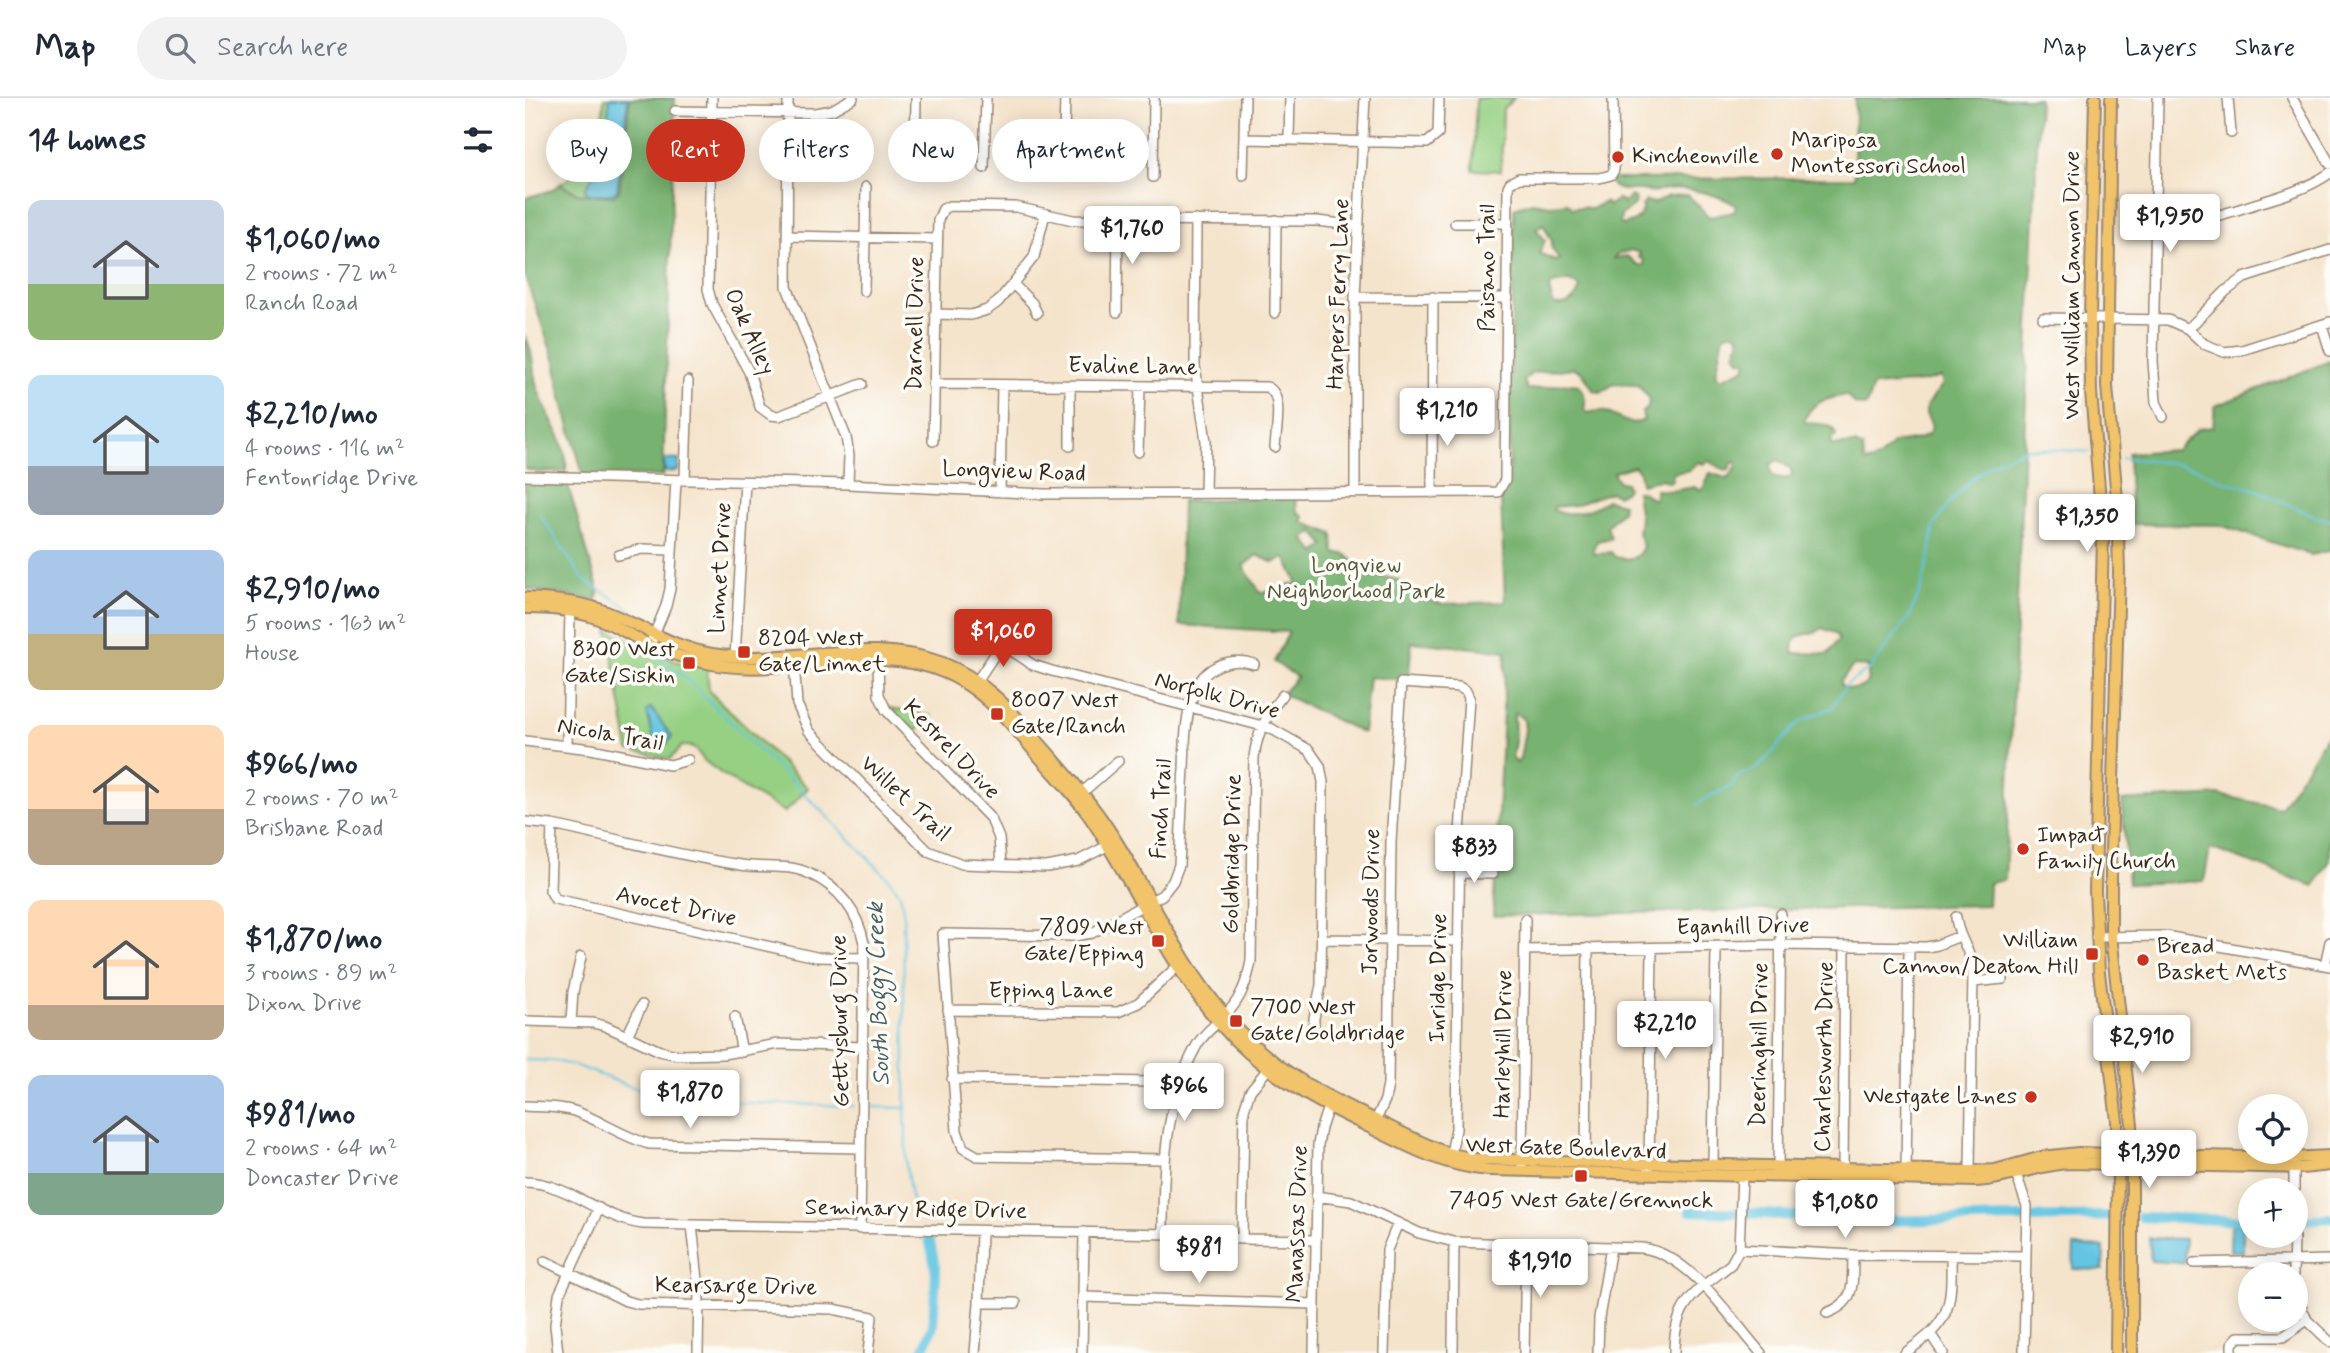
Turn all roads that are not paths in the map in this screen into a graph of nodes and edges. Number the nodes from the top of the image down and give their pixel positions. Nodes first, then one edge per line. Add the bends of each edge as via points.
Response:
1 (712, 98) edge
2 (787, 98) edge
3 (853, 98) edge
4 (916, 98) edge
5 (986, 98) edge
6 (1065, 98) edge
7 (1154, 98) edge
8 (1245, 98) edge
9 (1290, 98) edge
10 (1365, 98) edge
11 (1439, 98) edge
12 (1613, 98) edge
13 (2095, 98) edge
14 (2111, 98) edge
15 (2158, 98) edge
16 (2228, 98) edge
17 (2292, 98) edge
18 (675, 111) dead end
19 (711, 111) junction
20 (789, 113) junction
21 (916, 119) edge
22 (1064, 119) edge
23 (2231, 134) dead end
24 (1245, 139) junction
25 (1289, 139) junction
26 (1364, 141) junction
27 (2330, 164) edge
28 (984, 168) dead end
29 (2330, 173) edge
30 (1243, 175) dead end
31 (1153, 177) dead end
32 (866, 187) dead end
33 (1045, 214) junction
34 (1118, 219) junction
35 (1196, 220) junction
36 (1276, 220) junction
37 (1455, 223) dead end
38 (1507, 223) junction
39 (1359, 226) junction
40 (2155, 226) junction
41 (787, 236) junction
42 (865, 237) junction
43 (937, 239) junction
44 (2330, 250) edge
45 (1014, 285) junction
46 (864, 291) dead end
47 (1355, 296) junction
48 (1433, 297) junction
49 (1508, 298) junction
50 (1117, 312) dead end
51 (1037, 313) dead end
52 (1275, 313) dead end
53 (935, 314) junction
54 (2043, 318) dead end
55 (2090, 319) junction
56 (2107, 319) junction
57 (2154, 319) junction
58 (2326, 323) edge
59 (2188, 329) junction
60 (2330, 351) edge
61 (688, 381) dead end
62 (862, 384) dead end
63 (933, 384) junction
64 (1002, 385) junction
65 (1070, 386) junction
66 (1140, 387) junction
67 (1198, 387) junction
68 (830, 397) junction
69 (2163, 417) dead end
70 (933, 441) dead end
71 (1070, 446) dead end
72 (1275, 447) dead end
73 (1138, 452) dead end
74 (525, 476) edge
75 (680, 480) junction
76 (745, 482) junction
77 (848, 484) junction
78 (1500, 490) joint
79 (1000, 492) junction
80 (1355, 492) junction
81 (1205, 493) junction
82 (1432, 493) junction
83 (672, 550) junction
84 (619, 555) dead end
85 (2103, 575) junction
86 (2119, 576) junction
87 (525, 598) edge
88 (525, 608) edge
89 (570, 611) junction
90 (1009, 633) dead end
91 (652, 640) junction
92 (1002, 645) junction
93 (735, 657) junction
94 (794, 660) junction
95 (878, 661) junction
96 (1254, 664) dead end
97 (1401, 683) joint
98 (974, 685) junction
99 (1283, 695) dead end
100 (1190, 709) junction
101 (1263, 725) junction
102 (525, 741) edge
103 (567, 745) junction
104 (688, 760) dead end
105 (1118, 761) dead end
106 (1079, 795) junction
107 (525, 822) edge
108 (552, 825) junction
109 (1107, 846) junction
110 (1001, 865) junction
111 (1459, 873) junction
112 (1493, 874) dead end
113 (1147, 905) junction
114 (1781, 915) dead end
115 (1957, 917) dead end
116 (1525, 919) dead end
117 (2111, 935) junction
118 (1960, 936) junction
119 (2096, 937) junction
120 (1322, 939) junction
121 (1390, 940) junction
122 (1459, 941) junction
123 (2330, 942) edge
124 (1780, 945) junction
125 (1845, 946) junction
126 (1909, 946) junction
127 (1716, 947) junction
128 (1588, 948) junction
129 (1652, 948) junction
130 (1525, 950) junction
131 (581, 957) dead end
132 (864, 958) junction
133 (1179, 965) junction
134 (2328, 965) edge
135 (2003, 979) dead end
136 (1973, 982) junction
137 (642, 1005) dead end
138 (948, 1010) junction
139 (735, 1017) dead end
140 (1221, 1018) junction
141 (525, 1021) edge
142 (571, 1022) junction
143 (1314, 1033) dead end
144 (627, 1036) junction
145 (863, 1046) junction
146 (743, 1052) junction
147 (2124, 1059) junction
148 (2109, 1062) junction
149 (1267, 1070) junction
150 (952, 1079) junction
151 (1178, 1088) junction
152 (1330, 1103) junction
153 (525, 1106) edge
154 (1376, 1120) junction
155 (861, 1148) junction
156 (2330, 1156) edge
157 (1164, 1159) junction
158 (1450, 1159) junction
159 (2118, 1159) junction
160 (2133, 1160) junction
161 (2308, 1160) edge
162 (2238, 1161) edge
163 (1586, 1162) junction
164 (2308, 1164) edge
165 (1713, 1165) junction
166 (2330, 1165) edge
167 (1522, 1166) junction
168 (1843, 1168) junction
169 (1649, 1169) junction
170 (2015, 1170) junction
171 (1970, 1171) junction
172 (1778, 1172) junction
173 (1906, 1174) junction
174 (1742, 1176) junction
175 (525, 1182) edge
176 (1316, 1196) junction
177 (599, 1208) junction
178 (1398, 1223) junction
179 (692, 1225) junction
180 (860, 1229) junction
181 (981, 1231) junction
182 (1084, 1232) junction
183 (1163, 1234) junction
184 (1242, 1239) junction
185 (1315, 1240) junction
186 (1454, 1242) junction
187 (1526, 1245) junction
188 (1611, 1247) junction
189 (2294, 1248) edge
190 (1738, 1249) junction
191 (1853, 1255) junction
192 (1951, 1256) junction
193 (2025, 1256) junction
194 (2330, 1260) edge
195 (545, 1261) dead end
196 (2293, 1262) joint
197 (2194, 1263) dead end
198 (2238, 1263) edge
199 (568, 1272) junction
200 (1703, 1286) junction
201 (1083, 1297) junction
202 (979, 1303) junction
203 (1016, 1303) dead end
204 (1315, 1304) junction
205 (699, 1306) junction
206 (1827, 1312) dead end
207 (2308, 1321) edge
208 (2290, 1332) edge
209 (1931, 1335) junction
210 (2330, 1342) edge
211 (558, 1353) edge
212 (698, 1353) edge
213 (868, 1353) edge
214 (975, 1353) edge
215 (1082, 1353) edge
216 (1314, 1353) edge
217 (1384, 1353) edge
218 (1453, 1353) edge
219 (1524, 1353) edge
220 (1598, 1353) edge
221 (1674, 1353) edge
222 (1761, 1353) edge
223 (1905, 1353) edge
224 (1943, 1353) edge
225 (2024, 1353) edge
226 (2116, 1353) edge
227 (2132, 1353) edge
228 (2231, 1353) edge

1 - 19 street
2 - 20 street
3 - 20 street via 827,112
4 - 21 street
5 - 28 street
6 - 22 street
7 - 31 street
8 - 24 street
9 - 25 street
10 - 26 street, Harpers Ferry Lane
11 - 26 street via 1438,134 1430,142
12 - 38 street, Paisano Trail via 1613,173 1599,178 1514,180 1508,187
13 - 55 main road, West William Cannon Drive
14 - 56 main road, West William Cannon Drive
15 - 40 street
16 - 23 street
17 - 27 street
18 - 19 street
19 - 20 street
19 - 68 street, Oak Alley via 708,280 712,304 744,360 763,411 779,415
20 - 41 street
24 - 25 street
24 - 30 street
25 - 26 street
26 - 39 street, Harpers Ferry Lane
29 - 40 street via 2305,189 2205,220
32 - 42 street
33 - 34 street via 1073,220
33 - 43 street, Darnell Drive via 1016,207 949,206 939,215
33 - 45 street via 1034,257
34 - 35 street
34 - 50 street
35 - 36 street
35 - 67 street
36 - 39 street
36 - 52 street
37 - 38 street
38 - 49 street, Paisano Trail
39 - 47 street, Harpers Ferry Lane
40 - 57 street
41 - 42 street
41 - 68 street via 787,288
42 - 43 street
42 - 46 street
43 - 53 street, Darnell Drive
44 - 59 street via 2244,278
45 - 51 street
45 - 53 street via 979,313
47 - 48 street
47 - 80 street, Harpers Ferry Lane
48 - 49 street
48 - 82 street
49 - 78 street, Paisano Trail via 1506,480
53 - 63 street, Darnell Drive
54 - 55 street
55 - 56 street
55 - 85 main road, West William Cannon Drive
56 - 57 street
56 - 86 main road, West William Cannon Drive via 2106,386
57 - 59 street
57 - 69 street via 2155,392
58 - 59 street via 2232,352 2213,349
58 - 60 street
61 - 75 street
62 - 68 street
63 - 64 street, Evaline Lane
63 - 70 street, Darnell Drive
64 - 65 street, Evaline Lane
64 - 79 street
65 - 66 street, Evaline Lane
65 - 71 street
66 - 67 street, Evaline Lane
66 - 73 street
67 - 72 street, Evaline Lane via 1271,389 1276,396
67 - 81 street via 1206,442
68 - 77 street via 848,444
74 - 75 street, Longview Road
75 - 76 street, Longview Road
75 - 83 street
76 - 77 street, Longview Road
76 - 93 street, Linnet Drive
77 - 79 street, Longview Road
78 - 82 street, Longview Road
79 - 81 street, Longview Road
80 - 81 street, Longview Road
80 - 82 street, Longview Road
83 - 84 street via 642,549
83 - 91 street via 670,589
85 - 86 main road
85 - 119 main road, West William Cannon Drive
86 - 117 main road, West William Cannon Drive
87 - 91 main road, West Gate Boulevard via 597,608
88 - 89 main road, West Gate Boulevard
89 - 91 main road, West Gate Boulevard
89 - 103 street
90 - 92 street
91 - 93 main road, West Gate Boulevard
91 - 94 main road, West Gate Boulevard via 712,664 735,667
92 - 98 street
92 - 100 street, Norfolk Drive via 1033,665
93 - 94 main road, West Gate Boulevard
94 - 95 main road, West Gate Boulevard
94 - 98 main road, West Gate Boulevard via 869,651 910,654 942,663
94 - 110 street, Willet Trail via 797,704 809,731 915,840 946,859
95 - 98 main road, West Gate Boulevard via 940,671
95 - 110 street, Kestrel Drive via 879,695 886,710 991,819 999,838
96 - 100 street, Finch Trail via 1237,660 1214,667 1198,684
97 - 111 street, Inridge Drive via 1459,687 1468,694
97 - 121 street, Jorwoods Drive
98 - 106 main road, West Gate Boulevard via 1004,702
99 - 101 street, Goldbridge Drive
100 - 101 street, Norfolk Drive
100 - 113 street, Finch Trail via 1177,874 1165,892
101 - 120 street, Norfolk Drive via 1309,750 1320,766
101 - 140 street, Goldbridge Drive via 1254,767 1251,961 1241,993
102 - 103 street, Nicola Trail
103 - 104 street, Nicola Trail via 670,765
105 - 106 street
106 - 109 main road, West Gate Boulevard
106 - 113 main road, West Gate Boulevard via 1117,841
107 - 108 street, Gettysburg Drive
108 - 132 street, Gettysburg Drive via 744,866 809,873 834,888 851,909 861,930
108 - 132 street, Avocet Drive via 550,890 555,899 816,957
109 - 110 street, Willet Trail via 1064,865
109 - 113 main road, West Gate Boulevard
111 - 112 street
111 - 122 street, Inridge Drive
113 - 133 main road, West Gate Boulevard
113 - 138 street, Finch Trail via 1084,935 943,934
113 - 140 main road, West Gate Boulevard
114 - 124 street, Deeringhill Drive
115 - 118 street
116 - 130 street, Harleyhill Drive
117 - 119 street
117 - 134 street via 2165,936
117 - 147 main road, West William Cannon Drive
118 - 126 street, Eganhill Drive via 1933,946
118 - 136 street via 1971,958
119 - 148 main road, West William Cannon Drive
120 - 121 street
120 - 143 street, Norfolk Drive
121 - 122 street
121 - 154 street, Jorwoods Drive via 1388,1085
122 - 158 street, Inridge Drive via 1456,1129
123 - 134 street
124 - 125 street, Eganhill Drive
124 - 127 street, Eganhill Drive
124 - 172 street, Deeringhill Drive
125 - 126 street, Eganhill Drive
125 - 168 street, Charlesworth Drive
126 - 173 street
127 - 129 street, Eganhill Drive
127 - 165 street
128 - 129 street, Eganhill Drive
128 - 130 street, Eganhill Drive
128 - 163 street
129 - 169 street
130 - 167 street, Harleyhill Drive
131 - 142 street
132 - 145 street, Gettysburg Drive
133 - 138 street, Epping Lane via 1138,1003 1118,1012
133 - 140 main road, West Gate Boulevard
135 - 136 street
136 - 171 street
137 - 144 street
138 - 150 street
139 - 146 street
140 - 149 main road, West Gate Boulevard via 1240,1046
140 - 151 street, Goldbridge Drive via 1199,1042
140 - 152 main road, West Gate Boulevard
141 - 142 street
142 - 144 street via 605,1026
144 - 146 street via 677,1055
145 - 146 street via 778,1044
145 - 155 street, Gettysburg Drive
147 - 148 main road
147 - 160 main road, West William Cannon Drive
148 - 159 main road, West William Cannon Drive
149 - 152 main road, West Gate Boulevard
149 - 184 street via 1250,1091 1244,1110
150 - 151 street via 1153,1082
150 - 157 street via 959,1140 977,1156
151 - 157 street, Goldbridge Drive
152 - 154 main road, West Gate Boulevard
152 - 158 main road, West Gate Boulevard
152 - 176 street, Manassas Drive via 1318,1145
153 - 155 street via 573,1111 649,1144
154 - 158 main road, West Gate Boulevard
155 - 180 street, Gettysburg Drive
156 - 161 main road, West Gate Boulevard
157 - 183 street, Goldbridge Drive
158 - 167 main road, West Gate Boulevard via 1478,1169
159 - 160 main road, West Gate Boulevard
159 - 170 main road, West Gate Boulevard
159 - 226 main road, West William Cannon Drive
160 - 162 main road, West Gate Boulevard
160 - 227 main road, West William Cannon Drive
163 - 167 main road, West Gate Boulevard
163 - 169 main road, West Gate Boulevard
164 - 166 main road, West Gate Boulevard
165 - 169 main road, West Gate Boulevard
165 - 172 main road, West Gate Boulevard
167 - 169 main road, West Gate Boulevard
168 - 172 main road, West Gate Boulevard
168 - 173 main road, West Gate Boulevard
169 - 174 main road, West Gate Boulevard
170 - 171 main road, West Gate Boulevard
170 - 173 main road, West Gate Boulevard via 1994,1180
170 - 193 street via 2027,1201
171 - 173 main road, West Gate Boulevard
172 - 173 main road, West Gate Boulevard
172 - 174 main road, West Gate Boulevard
174 - 190 street
175 - 177 street, Seminary Ridge Drive via 553,1186
176 - 178 street via 1351,1201
176 - 185 street, Manassas Drive
177 - 179 street, Seminary Ridge Drive via 637,1223
177 - 199 street
178 - 186 street
178 - 217 street via 1387,1250
179 - 180 street, Seminary Ridge Drive
179 - 205 street
180 - 181 street, Seminary Ridge Drive
181 - 182 street, Seminary Ridge Drive
181 - 202 street
182 - 183 street, Seminary Ridge Drive
182 - 201 street
183 - 184 street, Seminary Ridge Drive
184 - 185 street, Seminary Ridge Drive
185 - 204 street, Manassas Drive
186 - 187 street
186 - 218 street
187 - 188 street
187 - 219 street
188 - 200 street via 1663,1253
188 - 220 street
189 - 196 street
190 - 191 street
190 - 200 street via 1731,1264
191 - 192 street
191 - 206 street via 1848,1299
192 - 193 street
192 - 209 street via 1949,1305
193 - 225 street
194 - 196 street
195 - 199 street, Kearsarge Drive
197 - 198 street
199 - 205 street, Kearsarge Drive via 632,1303
199 - 211 street via 556,1307
200 - 221 street via 1678,1317
200 - 222 street
201 - 204 street
201 - 215 street
202 - 203 street
202 - 214 street
204 - 216 street, Manassas Drive
205 - 212 street
205 - 213 street, Kearsarge Drive via 834,1309 872,1317
207 - 210 street
208 - 228 street via 2283,1337 2238,1337
209 - 223 street
209 - 224 street

